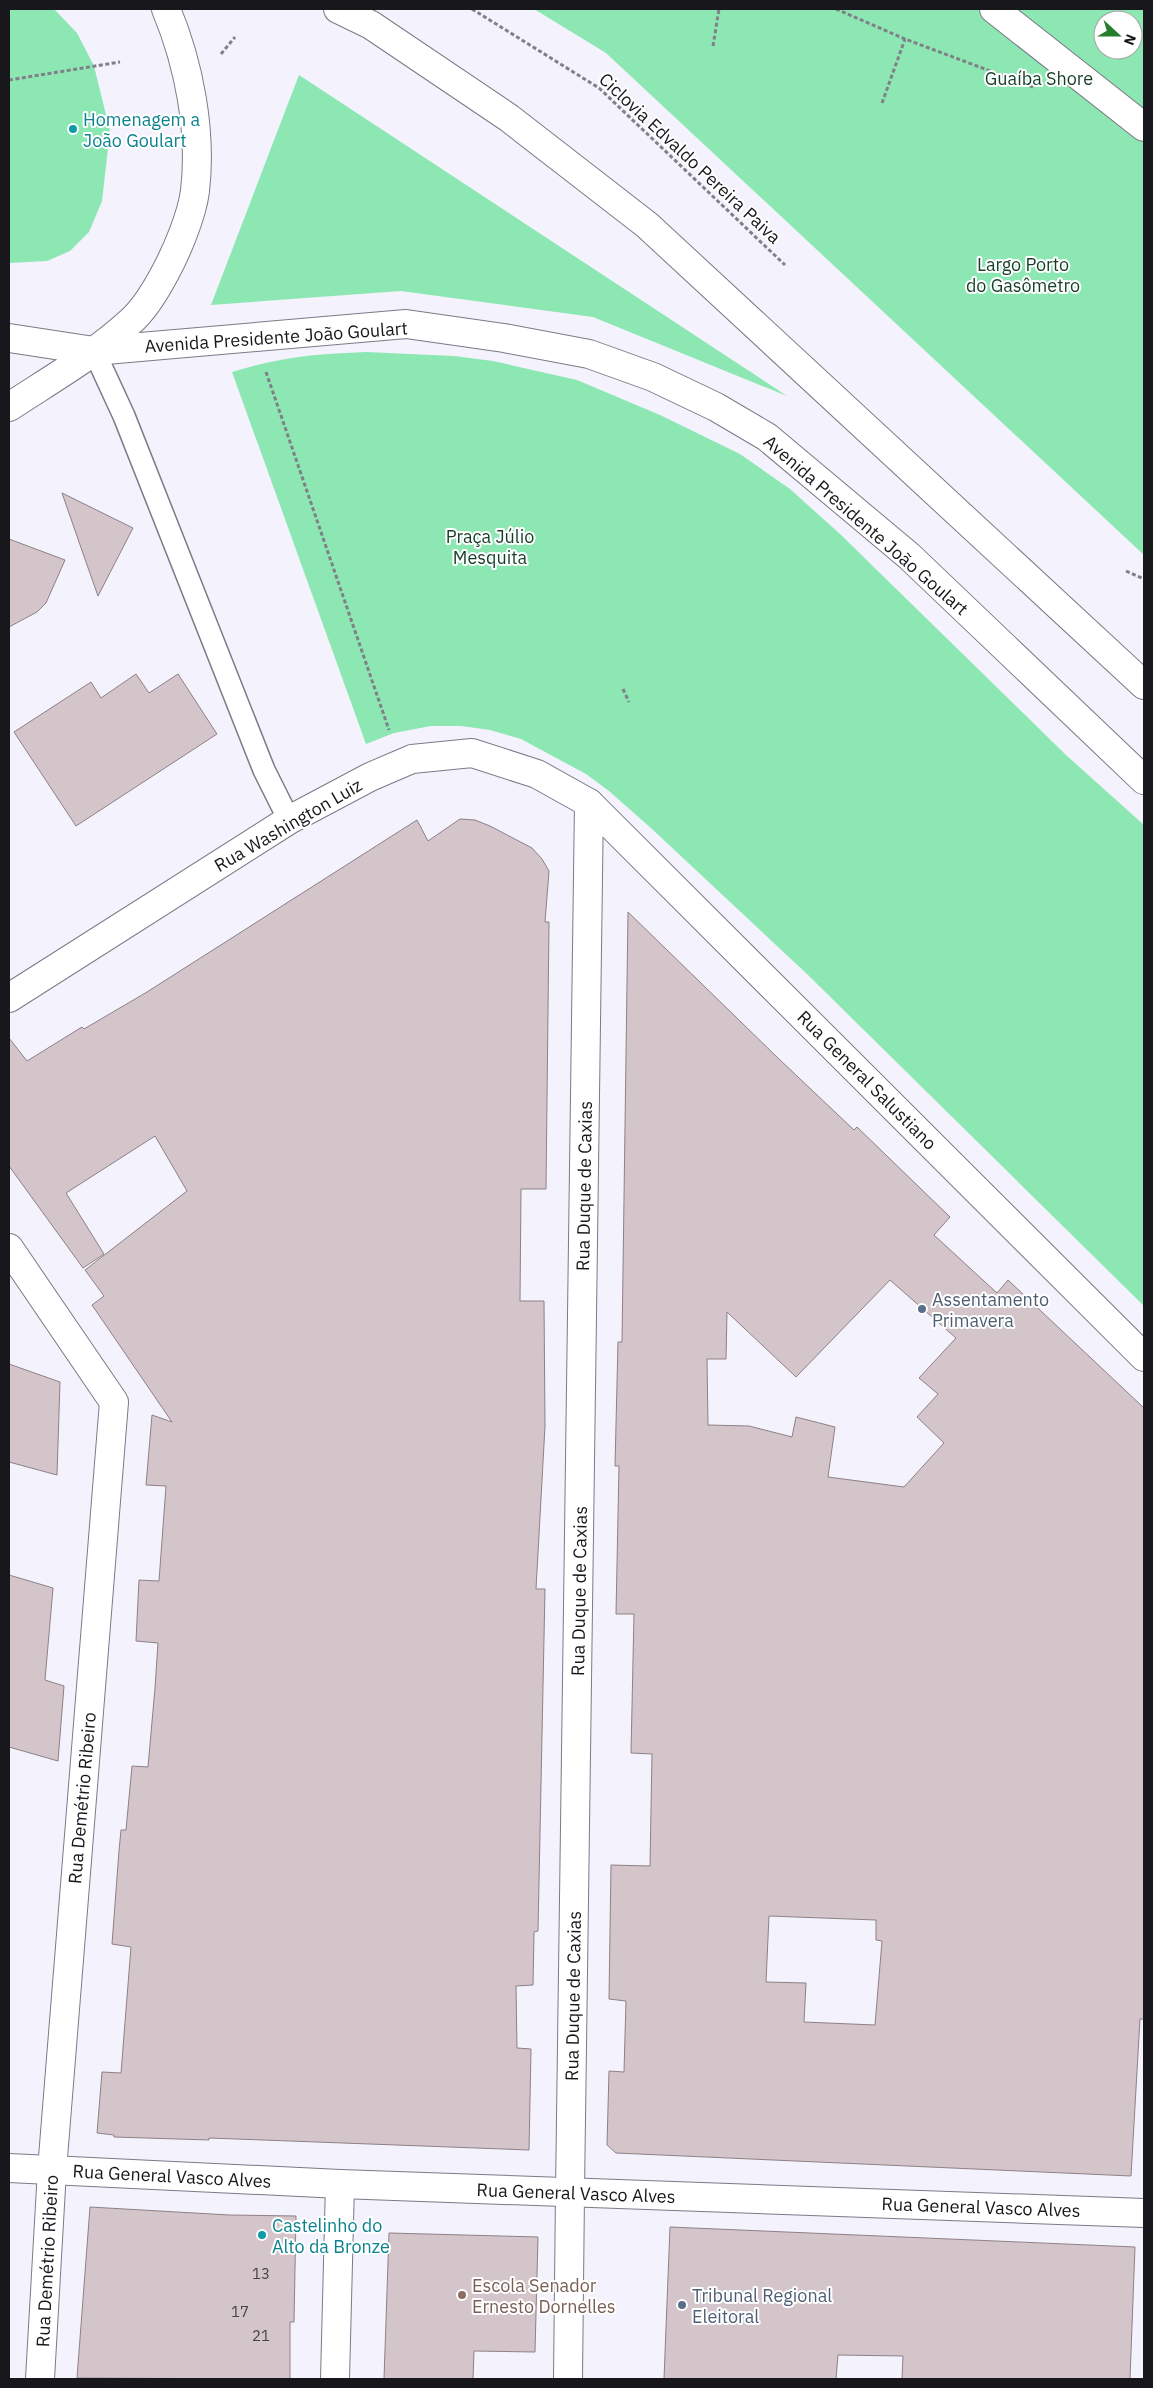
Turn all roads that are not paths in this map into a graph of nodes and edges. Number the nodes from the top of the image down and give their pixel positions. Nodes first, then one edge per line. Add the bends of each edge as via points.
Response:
1 (166, 9) edge
2 (338, 9) edge
3 (994, 9) edge
4 (1144, 127) edge
5 (9, 338) edge
6 (94, 351) junction
7 (9, 407) edge
8 (1144, 685) edge
9 (1144, 780) edge
10 (589, 803) junction
11 (289, 820) junction
12 (9, 998) edge
13 (9, 1248) edge
14 (1144, 1357) edge
15 (9, 2168) edge
16 (52, 2170) junction
17 (340, 2184) junction
18 (570, 2192) junction
19 (1144, 2213) edge
20 (40, 2379) edge
21 (335, 2379) edge
22 (568, 2379) edge

1 - 6 street via 192,99 195,193 176,252 157,289 132,321
2 - 8 street via 371,25 509,118 647,226
3 - 4 street
5 - 6 street, Avenida Presidente João Goulart
6 - 7 street
6 - 9 street, Avenida Presidente João Goulart via 406,324 589,354 652,377 716,407 767,437 909,556
6 - 11 lane via 124,416 264,770
10 - 11 street, Rua Washington Luiz via 537,774 472,753 412,759 370,777
10 - 14 street, Rua General Salustiano
10 - 18 street, Rua Duque de Caxias
11 - 12 street, Rua Washington Luiz
13 - 16 street, Rua Demétrio Ribeiro via 114,1402
15 - 16 street, Rua General Vasco Alves
16 - 17 street, Rua General Vasco Alves
16 - 20 street, Rua Demétrio Ribeiro
17 - 18 street, Rua General Vasco Alves
17 - 21 street
18 - 19 street, Rua General Vasco Alves
18 - 22 street, Rua Duque de Caxias

